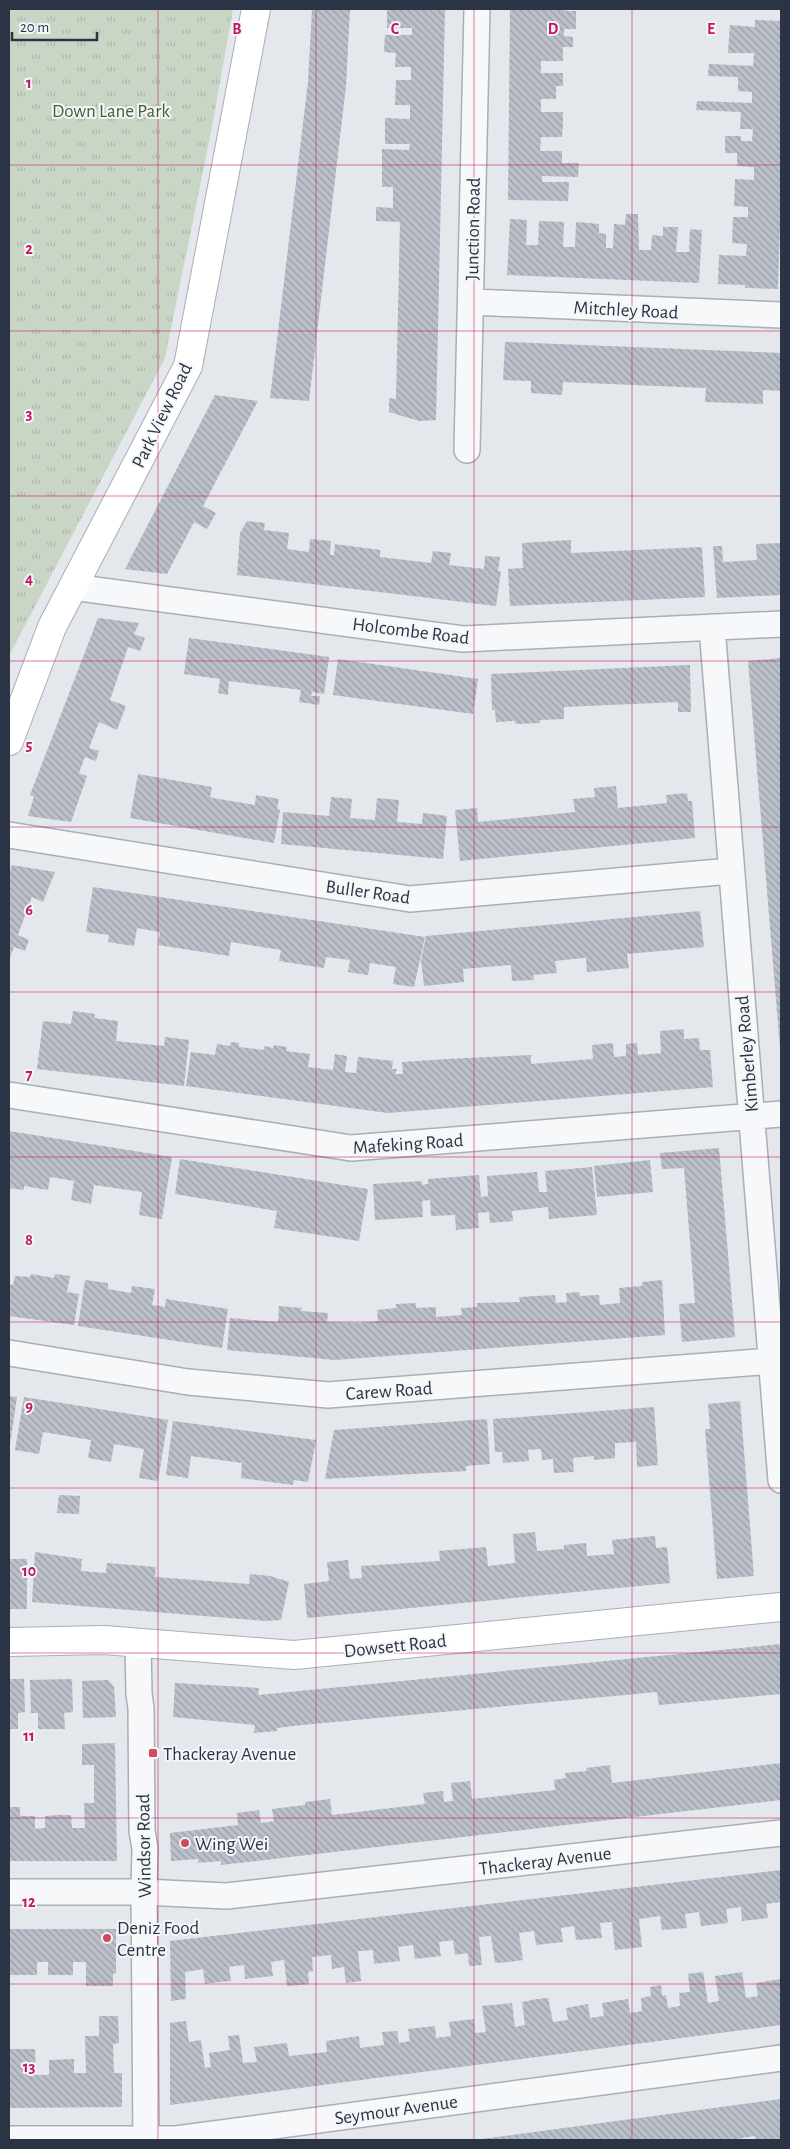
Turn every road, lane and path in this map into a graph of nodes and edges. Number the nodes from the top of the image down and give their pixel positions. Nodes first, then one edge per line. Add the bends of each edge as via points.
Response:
1 (256, 9) edge
2 (477, 9) edge
3 (471, 302) junction
4 (781, 315) edge
5 (467, 450) dead end
6 (72, 587) junction
7 (781, 624) edge
8 (712, 627) junction
9 (9, 741) edge
10 (9, 835) edge
11 (731, 872) junction
12 (9, 1095) edge
13 (781, 1114) edge
14 (751, 1117) junction
15 (9, 1353) edge
16 (772, 1362) junction
17 (781, 1480) edge
18 (781, 1607) edge
19 (9, 1642) edge
20 (138, 1643) junction
21 (781, 1832) edge
22 (9, 1892) edge
23 (144, 1892) junction
24 (781, 2058) edge
25 (202, 2138) edge
26 (9, 2139) edge
27 (146, 2139) edge

1 - 6 street, Park View Road via 188,366
2 - 3 street, Junction Road
3 - 4 street, Mitchley Road
3 - 5 street, Junction Road
6 - 8 street, Holcombe Road via 463,639
6 - 9 street, Park View Road via 52,627
7 - 8 street, Holcombe Road
8 - 11 street, Kimberley Road
10 - 11 street, Buller Road via 410,898
11 - 14 street, Kimberley Road
12 - 14 street, Mafeking Road via 351,1148
13 - 14 street, Mafeking Road
14 - 16 street, Kimberley Road
15 - 16 street, Carew Road via 188,1382 328,1395
16 - 17 street, Kimberley Road
18 - 20 street, Dowsett Road via 294,1655
19 - 20 street, Dowsett Road via 104,1640
20 - 23 street, Windsor Road via 142,1831 146,1848
21 - 23 street, Thackeray Avenue via 227,1896
22 - 23 street, Thackeray Avenue
23 - 27 street, Windsor Road
24 - 25 street, Seymour Avenue
25 - 27 street, Seymour Avenue
26 - 27 street, Seymour Avenue

